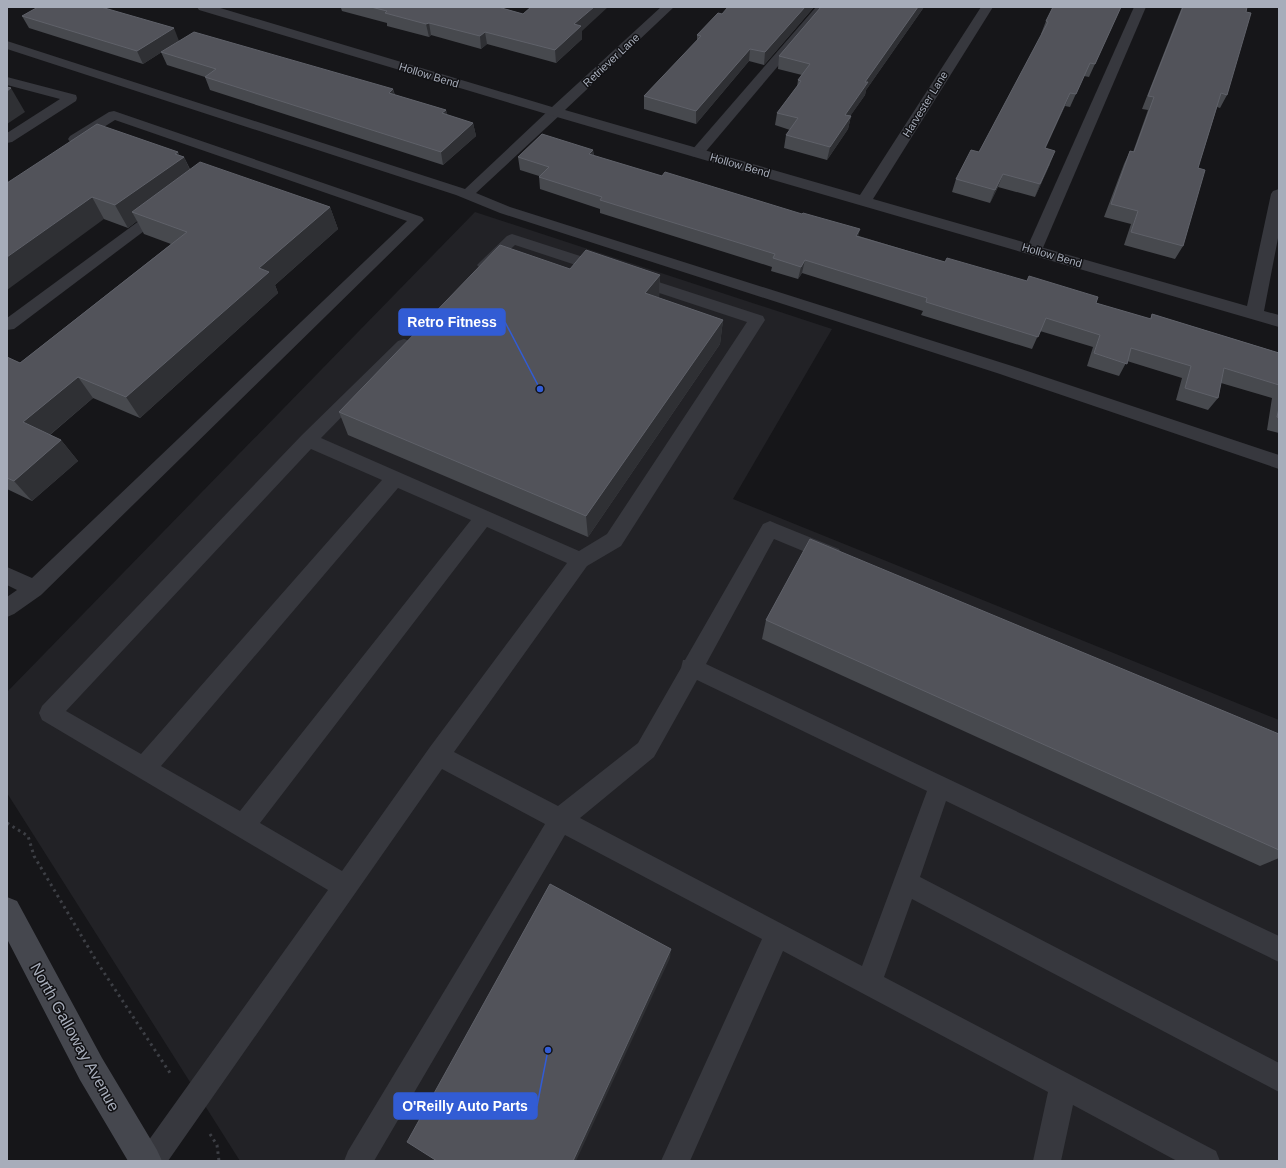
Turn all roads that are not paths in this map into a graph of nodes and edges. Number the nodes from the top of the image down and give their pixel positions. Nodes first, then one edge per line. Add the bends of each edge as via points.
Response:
1 (203, 7) edge
2 (668, 7) edge
3 (822, 7) edge
4 (987, 7) edge
5 (1140, 7) edge
6 (7, 45) edge
7 (7, 81) edge
8 (555, 112) junction
9 (7, 139) edge
10 (60, 149) edge
11 (697, 153) junction
12 (467, 194) junction
13 (1279, 194) edge
14 (864, 201) junction
15 (172, 203) edge
16 (1034, 250) junction
17 (473, 278) edge
18 (1254, 314) junction
19 (1279, 321) edge
20 (8, 325) dead end
21 (416, 334) edge
22 (308, 440) junction
23 (1279, 462) edge
24 (395, 478) junction
25 (484, 517) junction
26 (580, 560) junction
27 (850, 562) edge
28 (7, 575) edge
29 (34, 589) junction
30 (7, 608) edge
31 (691, 667) junction
32 (438, 755) junction
33 (144, 768) junction
34 (940, 786) junction
35 (561, 819) junction
36 (243, 826) junction
37 (906, 883) junction
38 (345, 886) junction
39 (7, 911) edge
40 (777, 934) junction
41 (1279, 948) edge
42 (869, 982) junction
43 (1279, 1078) edge
44 (1063, 1085) junction
45 (146, 1161) edge
46 (151, 1161) edge
47 (358, 1161) edge
48 (675, 1161) edge
49 (1047, 1161) edge
50 (1206, 1161) edge

1 - 8 street, Hollow Bend
2 - 8 street, Retriever Lane
3 - 11 lane
4 - 14 street, Harvester Lane
5 - 16 lane
6 - 12 lane
7 - 9 lane via 71,98
8 - 11 street, Hollow Bend
8 - 12 lane
10 - 29 lane via 114,114 229,161 417,220
11 - 14 street, Hollow Bend
12 - 23 lane via 505,210 1006,370
13 - 18 street
14 - 16 street, Hollow Bend
15 - 20 lane
16 - 18 street, Hollow Bend
17 - 26 lane via 512,239 757,320 614,540
18 - 19 street, Hollow Bend
21 - 22 lane
22 - 24 lane
22 - 33 lane via 50,713
24 - 25 lane
24 - 33 lane
25 - 26 lane
25 - 36 lane
26 - 32 lane
27 - 31 lane via 770,529
28 - 29 lane
29 - 30 lane
31 - 34 lane
31 - 35 lane via 646,750
32 - 35 lane
32 - 38 lane
33 - 36 lane
34 - 37 lane
34 - 41 lane
35 - 40 lane
35 - 47 lane
36 - 38 lane
37 - 42 lane
37 - 43 lane
38 - 46 lane
39 - 45 main road, North Galloway Avenue via 91,1068
40 - 42 lane
40 - 48 lane
42 - 44 lane
44 - 49 lane
44 - 50 lane

